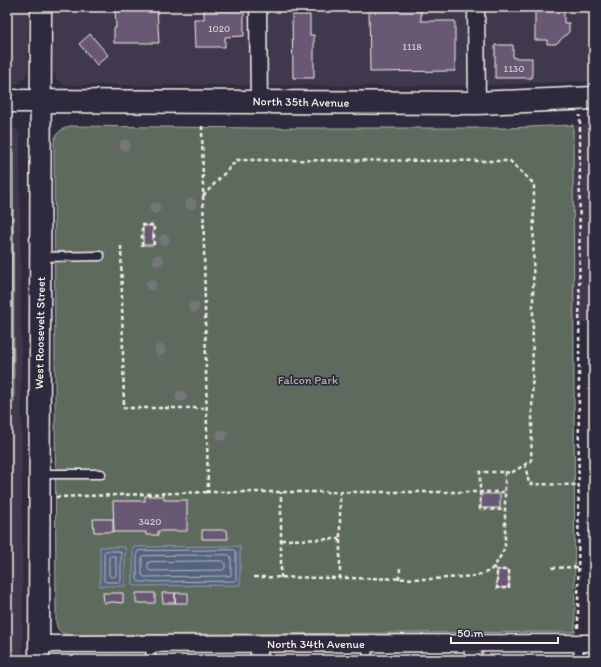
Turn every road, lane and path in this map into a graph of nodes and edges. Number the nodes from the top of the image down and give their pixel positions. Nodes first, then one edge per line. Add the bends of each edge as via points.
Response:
1 (41, 7) edge
2 (258, 7) edge
3 (476, 7) edge
4 (587, 99) edge
5 (7, 101) edge
6 (40, 101) junction
7 (259, 102) junction
8 (477, 103) junction
9 (202, 126) dead end
10 (203, 196) junction
11 (121, 246) dead end
12 (142, 246) dead end
13 (154, 246) dead end
14 (100, 256) dead end
15 (41, 257) junction
16 (207, 408) junction
17 (525, 464) junction
18 (505, 472) junction
19 (39, 474) junction
20 (101, 474) dead end
21 (579, 485) junction
22 (208, 492) junction
23 (282, 492) junction
24 (340, 492) junction
25 (480, 492) junction
26 (505, 492) junction
27 (40, 497) junction
28 (505, 510) junction
29 (340, 539) junction
30 (281, 540) junction
31 (493, 567) junction
32 (579, 567) junction
33 (400, 568) dead end
34 (552, 568) dead end
35 (498, 570) junction
36 (254, 577) dead end
37 (281, 578) junction
38 (340, 579) junction
39 (399, 579) junction
40 (586, 643) edge
41 (150, 644) junction
42 (259, 644) junction
43 (368, 644) junction
44 (473, 644) junction
45 (39, 652) edge
46 (151, 660) edge
47 (259, 660) edge
48 (367, 660) edge
49 (473, 660) edge
50 (579, 660) edge

1 - 6 street, West Roosevelt Street
2 - 7 street
3 - 8 street
4 - 8 main road, North 35th Avenue
4 - 21 path
5 - 6 main road, North 35th Avenue
6 - 7 main road, North 35th Avenue
6 - 15 street, West Roosevelt Street
7 - 8 main road, North 35th Avenue
9 - 10 path
10 - 16 path
10 - 17 path via 237,160 510,161 534,184 532,435 531,462
11 - 16 path via 124,408
12 - 13 path via 142,225 154,225
14 - 15 lane
15 - 19 street, West Roosevelt Street
16 - 22 path
17 - 18 path via 511,473
17 - 21 path via 529,484
18 - 25 path via 480,472
18 - 26 path
19 - 20 lane
19 - 27 street, West Roosevelt Street
21 - 32 path
22 - 23 path
22 - 27 path
23 - 24 path
23 - 30 path
24 - 25 path
24 - 29 path
25 - 26 path
25 - 28 path via 480,509
26 - 28 path
27 - 45 street, West Roosevelt Street
28 - 31 path via 505,547
29 - 30 path
29 - 38 path
30 - 37 path
31 - 35 path
31 - 39 path via 490,571 475,576
32 - 34 path
32 - 40 path
33 - 39 path
35 - 35 path via 498,588 509,588 509,570
36 - 37 path
37 - 38 path
38 - 39 path
40 - 44 street, North 34th Avenue
40 - 50 lane
41 - 42 street, North 34th Avenue
41 - 45 street, North 34th Avenue
41 - 46 lane
42 - 43 street, North 34th Avenue
42 - 47 street
43 - 44 street, North 34th Avenue
43 - 48 lane
44 - 49 street

